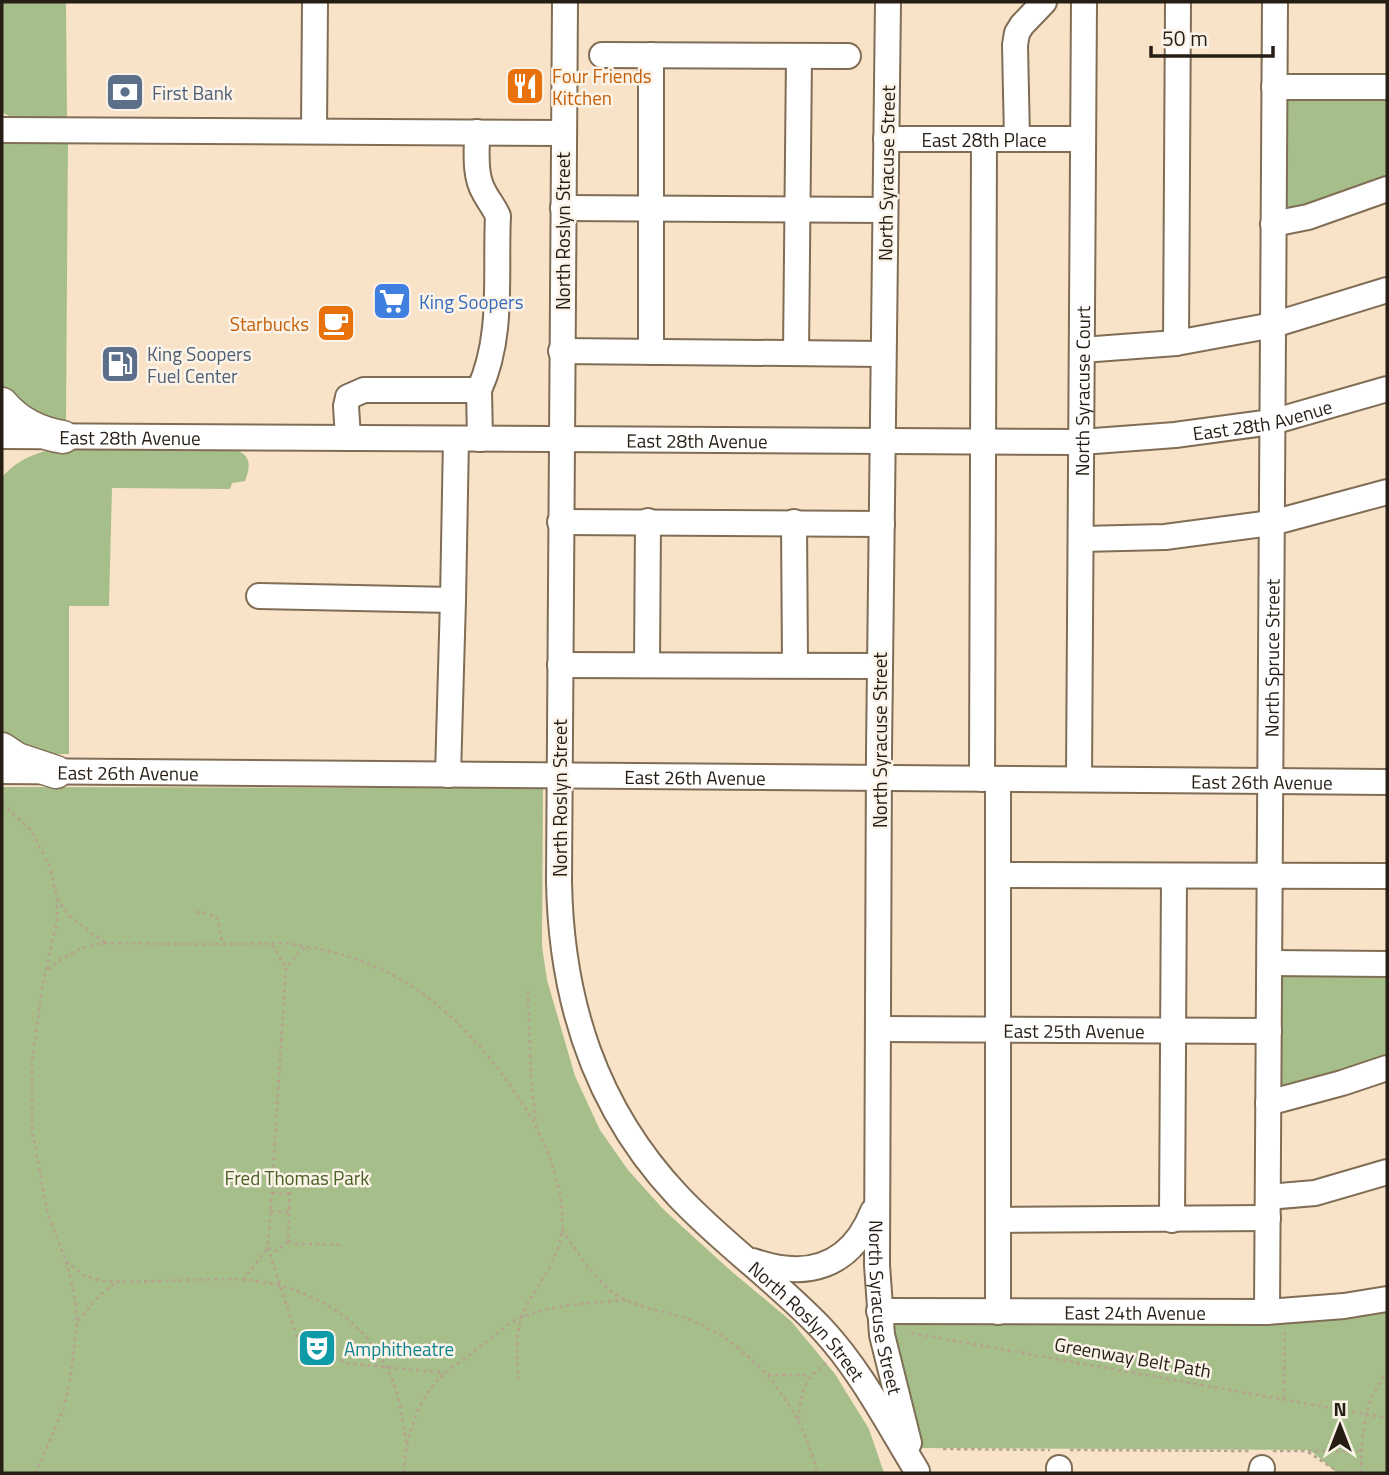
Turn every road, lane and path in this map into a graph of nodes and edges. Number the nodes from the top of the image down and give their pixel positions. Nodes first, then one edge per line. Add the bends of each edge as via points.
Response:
1 (315, 2) edge
2 (565, 2) edge
3 (888, 2) edge
4 (1044, 2) edge
5 (1084, 2) edge
6 (1178, 2) edge
7 (1275, 2) edge
8 (602, 55) dead end
9 (651, 55) junction
10 (799, 56) junction
11 (848, 56) dead end
12 (1274, 87) junction
13 (1387, 87) edge
14 (314, 130) junction
15 (2, 131) edge
16 (477, 132) junction
17 (563, 133) junction
18 (886, 139) junction
19 (984, 139) junction
20 (1017, 139) junction
21 (1083, 139) junction
22 (1387, 189) edge
23 (563, 208) junction
24 (651, 209) junction
25 (799, 210) junction
26 (885, 210) junction
27 (1273, 224) junction
28 (1387, 290) edge
29 (1273, 325) junction
30 (1176, 343) junction
31 (1082, 350) junction
32 (561, 351) junction
33 (652, 352) junction
34 (796, 353) junction
35 (883, 354) junction
36 (1387, 389) edge
37 (479, 390) junction
38 (2, 404) edge
39 (1272, 422) junction
40 (2, 436) edge
41 (63, 437) junction
42 (348, 438) junction
43 (468, 439) junction
44 (561, 439) junction
45 (882, 441) junction
46 (983, 442) junction
47 (1081, 442) junction
48 (1387, 492) edge
49 (648, 521) junction
50 (560, 522) junction
51 (794, 522) junction
52 (882, 523) junction
53 (1272, 523) junction
54 (1080, 539) junction
55 (259, 596) dead end
56 (453, 600) junction
57 (647, 664) junction
58 (560, 665) junction
59 (795, 665) junction
60 (880, 666) junction
61 (2, 749) edge
62 (2, 771) edge
63 (56, 772) junction
64 (448, 775) junction
65 (559, 775) junction
66 (879, 778) junction
67 (990, 779) junction
68 (1079, 779) junction
69 (1270, 781) junction
70 (1387, 782) edge
71 (2, 803) edge
72 (998, 875) junction
73 (1174, 876) junction
74 (1270, 876) junction
75 (1387, 876) edge
76 (57, 898) junction
77 (196, 912) dead end
78 (105, 943) junction
79 (222, 943) junction
80 (272, 945) junction
81 (307, 947) junction
82 (1270, 963) junction
83 (1387, 964) edge
84 (286, 968) junction
85 (48, 970) junction
86 (528, 991) dead end
87 (878, 1029) junction
88 (998, 1029) junction
89 (1174, 1030) junction
90 (1269, 1031) junction
91 (1387, 1068) edge
92 (1268, 1103) junction
93 (536, 1126) junction
94 (1387, 1172) edge
95 (272, 1193) junction
96 (877, 1203) junction
97 (1268, 1207) junction
98 (271, 1212) junction
99 (288, 1212) junction
100 (998, 1220) junction
101 (1172, 1220) junction
102 (562, 1230) junction
103 (288, 1241) junction
104 (340, 1245) dead end
105 (268, 1248) junction
106 (746, 1259) junction
107 (66, 1261) junction
108 (243, 1280) junction
109 (117, 1282) junction
110 (280, 1284) junction
111 (1387, 1299) edge
112 (626, 1300) junction
113 (879, 1311) junction
114 (998, 1312) junction
115 (522, 1317) junction
116 (1276, 1317) junction
117 (77, 1323) junction
118 (905, 1332) dead end
119 (299, 1343) dead end
120 (830, 1360) dead end
121 (319, 1361) dead end
122 (385, 1366) junction
123 (445, 1373) junction
124 (1387, 1373) edge
125 (768, 1375) junction
126 (810, 1375) junction
127 (519, 1380) dead end
128 (1284, 1398) junction
129 (1365, 1413) junction
130 (1387, 1418) edge
131 (800, 1420) junction
132 (406, 1442) junction
133 (943, 1449) dead end
134 (1308, 1451) junction
135 (1361, 1451) junction
136 (1059, 1460) edge
137 (1261, 1461) edge
138 (36, 1473) edge
139 (403, 1473) edge
140 (817, 1473) edge
141 (915, 1473) edge
142 (1340, 1473) edge
143 (1360, 1473) edge

1 - 14 street
2 - 17 street, North Roslyn Street
3 - 18 street, North Syracuse Street
4 - 20 street via 1017,33
5 - 21 street, North Syracuse Court
6 - 30 street
7 - 12 street, North Spruce Street
8 - 9 street
9 - 10 street
9 - 24 street
10 - 11 street
10 - 25 street
12 - 13 street
12 - 27 street, North Spruce Street
14 - 15 street
14 - 16 street
16 - 17 street
16 - 37 street via 478,174 498,216 495,326
17 - 23 street, North Roslyn Street
18 - 19 street, East 28th Place
18 - 26 street, North Syracuse Street
19 - 20 street, East 28th Place
19 - 46 street
20 - 21 street, East 28th Place
21 - 31 street, North Syracuse Court
22 - 27 street via 1308,218
23 - 24 street
23 - 32 street, North Roslyn Street
24 - 25 street
24 - 33 street
25 - 26 street
25 - 34 street
26 - 35 street, North Syracuse Street
27 - 29 street, North Spruce Street
28 - 29 street
29 - 30 street
29 - 39 street, North Spruce Street
30 - 31 street
31 - 47 street, North Syracuse Court
32 - 33 street
32 - 44 street, North Roslyn Street
33 - 34 street
34 - 35 street
35 - 45 street, North Syracuse Street
36 - 39 street, East 28th Avenue
37 - 42 street via 353,393 346,406
37 - 43 street
38 - 41 main road via 16,419
39 - 47 street, East 28th Avenue
39 - 53 street, North Spruce Street
40 - 41 street, East 28th Avenue
41 - 42 street, East 28th Avenue
42 - 43 street, East 28th Avenue
43 - 44 street, East 28th Avenue
43 - 56 street
44 - 45 street, East 28th Avenue
44 - 50 street, North Roslyn Street
45 - 46 street, East 28th Avenue
45 - 52 street, North Syracuse Street
46 - 47 street, East 28th Avenue
46 - 67 street
47 - 54 street, North Syracuse Court
48 - 53 street
49 - 50 street
49 - 51 street
49 - 57 street
50 - 58 street, North Roslyn Street
51 - 52 street
51 - 59 street
52 - 60 street, North Syracuse Street
53 - 54 street via 1165,537
53 - 69 street, North Spruce Street
54 - 68 street, North Syracuse Court
55 - 56 street
56 - 64 street
57 - 58 street
57 - 59 street
58 - 65 street, North Roslyn Street
59 - 60 street
60 - 66 street, North Syracuse Street
61 - 63 main road
62 - 63 street, East 26th Avenue
63 - 64 street, East 26th Avenue
64 - 65 street, East 26th Avenue
65 - 66 street, East 26th Avenue
65 - 106 street, North Roslyn Street via 562,947 570,995 591,1061 621,1121 651,1165
66 - 67 street, East 26th Avenue
66 - 87 street, North Syracuse Street
67 - 68 street, East 26th Avenue
67 - 72 street
68 - 69 street, East 26th Avenue
69 - 70 street, East 26th Avenue
69 - 74 street, North Spruce Street
71 - 76 path via 32,830 49,865
72 - 73 street
72 - 88 street
73 - 74 street
73 - 89 street
74 - 75 street
74 - 82 street, North Spruce Street
76 - 78 path via 69,916
76 - 85 path
77 - 79 path via 218,919
78 - 79 path
78 - 85 path via 76,950
79 - 80 path
80 - 81 path
80 - 84 path
81 - 84 path
81 - 93 path via 374,965 425,994 475,1040
82 - 83 street
82 - 90 street, North Spruce Street
84 - 95 path
85 - 107 path via 32,1061 32,1130 48,1215
86 - 93 path
87 - 88 street, East 25th Avenue
87 - 96 street, North Syracuse Street
88 - 89 street, East 25th Avenue
88 - 100 street
89 - 90 street, East 25th Avenue
89 - 101 street
90 - 92 street, North Spruce Street
91 - 92 street
92 - 97 street, North Spruce Street
93 - 102 path via 553,1170
94 - 97 street
95 - 98 path
95 - 99 path via 289,1193
96 - 106 street via 858,1241 828,1265 789,1270
96 - 113 street, North Syracuse Street
97 - 101 street
97 - 116 street, North Spruce Street
98 - 99 path
98 - 105 path
99 - 103 path
100 - 101 street
100 - 114 street
102 - 112 path via 592,1272
102 - 115 path via 555,1256
103 - 104 path
103 - 105 path via 277,1251
105 - 108 path
105 - 110 path
106 - 141 street, North Roslyn Street via 824,1331 866,1388
107 - 109 path via 83,1275
107 - 117 path
108 - 109 path
108 - 110 path
109 - 117 path
110 - 119 path
110 - 122 path via 338,1311 371,1343
111 - 116 street, East 24th Avenue
112 - 115 path
112 - 125 path via 706,1327
113 - 114 street, East 24th Avenue
113 - 141 street, North Syracuse Street
114 - 116 street, East 24th Avenue
115 - 123 path
115 - 127 path via 517,1345
116 - 128 path
117 - 138 path via 64,1407
118 - 128 path, Greenway Belt Path
120 - 126 path
121 - 122 path
122 - 123 path
122 - 132 path via 397,1394
123 - 132 path via 429,1392
124 - 129 path
125 - 126 path
125 - 131 path
126 - 131 path via 801,1397
128 - 129 path, Greenway Belt Path
129 - 130 path, Greenway Belt Path
129 - 135 path
131 - 140 path
132 - 139 path
133 - 136 path
134 - 135 path
134 - 137 path
134 - 142 path
135 - 143 path
136 - 137 path

